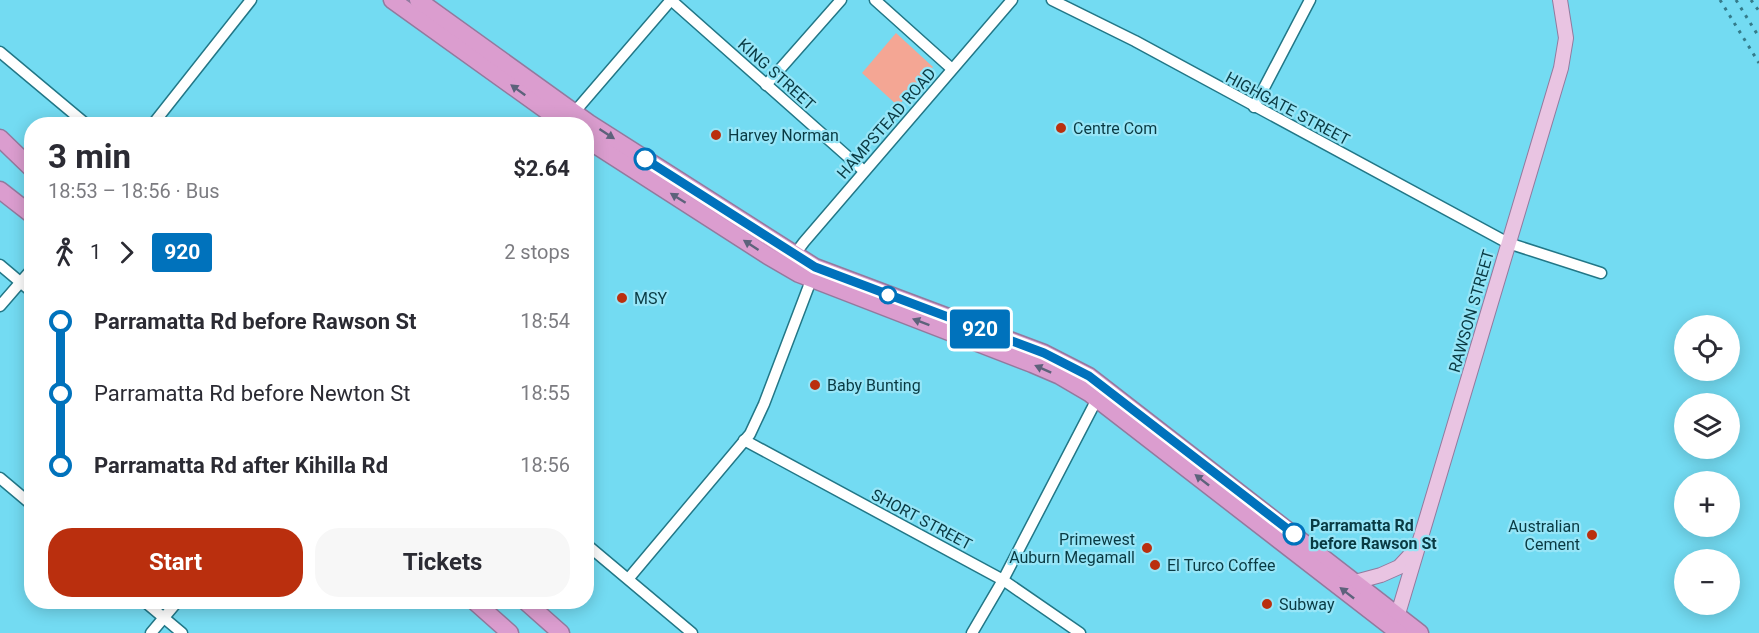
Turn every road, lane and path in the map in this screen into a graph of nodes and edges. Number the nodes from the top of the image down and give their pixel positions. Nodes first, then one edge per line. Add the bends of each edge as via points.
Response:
1 (251, 0) edge
2 (392, 0) edge
3 (418, 0) edge
4 (671, 0) edge
5 (841, 0) edge
6 (875, 0) edge
7 (1011, 0) edge
8 (1052, 0) edge
9 (1310, 0) edge
10 (1560, 0) edge
11 (0, 52) edge
12 (952, 69) junction
13 (766, 85) junction
14 (1254, 107) junction
15 (78, 117) edge
16 (159, 117) edge
17 (565, 117) edge
18 (565, 117) edge
19 (572, 117) edge
20 (594, 136) edge
21 (0, 138) edge
22 (594, 144) edge
23 (0, 153) edge
24 (24, 161) edge
25 (24, 170) edge
26 (864, 171) junction
27 (0, 190) edge
28 (24, 209) edge
29 (1508, 243) junction
30 (791, 261) junction
31 (0, 265) edge
32 (813, 273) junction
33 (1601, 273) dead end
34 (24, 278) edge
35 (20, 283) junction
36 (24, 286) edge
37 (0, 306) edge
38 (1097, 399) junction
39 (744, 440) junction
40 (0, 478) edge
41 (24, 498) edge
42 (1416, 548) junction
43 (594, 550) edge
44 (629, 578) junction
45 (1003, 580) junction
46 (1355, 582) junction
47 (153, 609) edge
48 (171, 609) edge
49 (484, 609) edge
50 (534, 609) edge
51 (164, 618) junction
52 (1395, 628) edge
53 (151, 633) edge
54 (182, 633) edge
55 (510, 633) edge
56 (561, 633) edge
57 (692, 633) edge
58 (972, 633) edge
59 (1080, 633) edge
60 (1420, 633) edge

1 - 16 street
17 -> 2 highway
3 - 18 highway
4 - 13 street, KING STREET
4 - 19 street
5 - 13 street
6 - 12 street
7 - 12 street, HAMPSTEAD ROAD
8 - 14 street, HIGHGATE STREET
9 - 14 street
10 - 29 main road, RAWSON STREET via 1565,50
11 - 15 street
12 - 26 street, HAMPSTEAD ROAD
13 - 26 street, KING STREET
14 - 29 street, HIGHGATE STREET
20 -> 30 highway
21 - 24 highway
30 -> 22 highway
23 - 25 highway
26 - 30 street, HAMPSTEAD ROAD
27 - 28 highway
29 - 33 street, HIGHGATE STREET
29 - 42 main road, RAWSON STREET
30 - 32 highway
31 - 35 street
38 -> 32 highway via 1032,364
32 - 39 street via 755,425
32 - 46 highway via 1044,353 1089,376
34 - 35 street
35 - 36 street
35 - 37 street
38 - 45 street
52 -> 38 highway
39 - 44 street
39 - 45 street, SHORT STREET
40 - 41 street
42 - 46 main road via 1400,567
42 - 52 main road, RAWSON STREET
43 - 44 street
44 - 57 street
45 - 58 street
45 - 59 street, SHORT STREET
46 - 52 highway
47 - 51 street
48 - 51 street
49 - 55 highway
50 - 56 highway
51 - 53 street
51 - 54 street
52 - 60 highway

